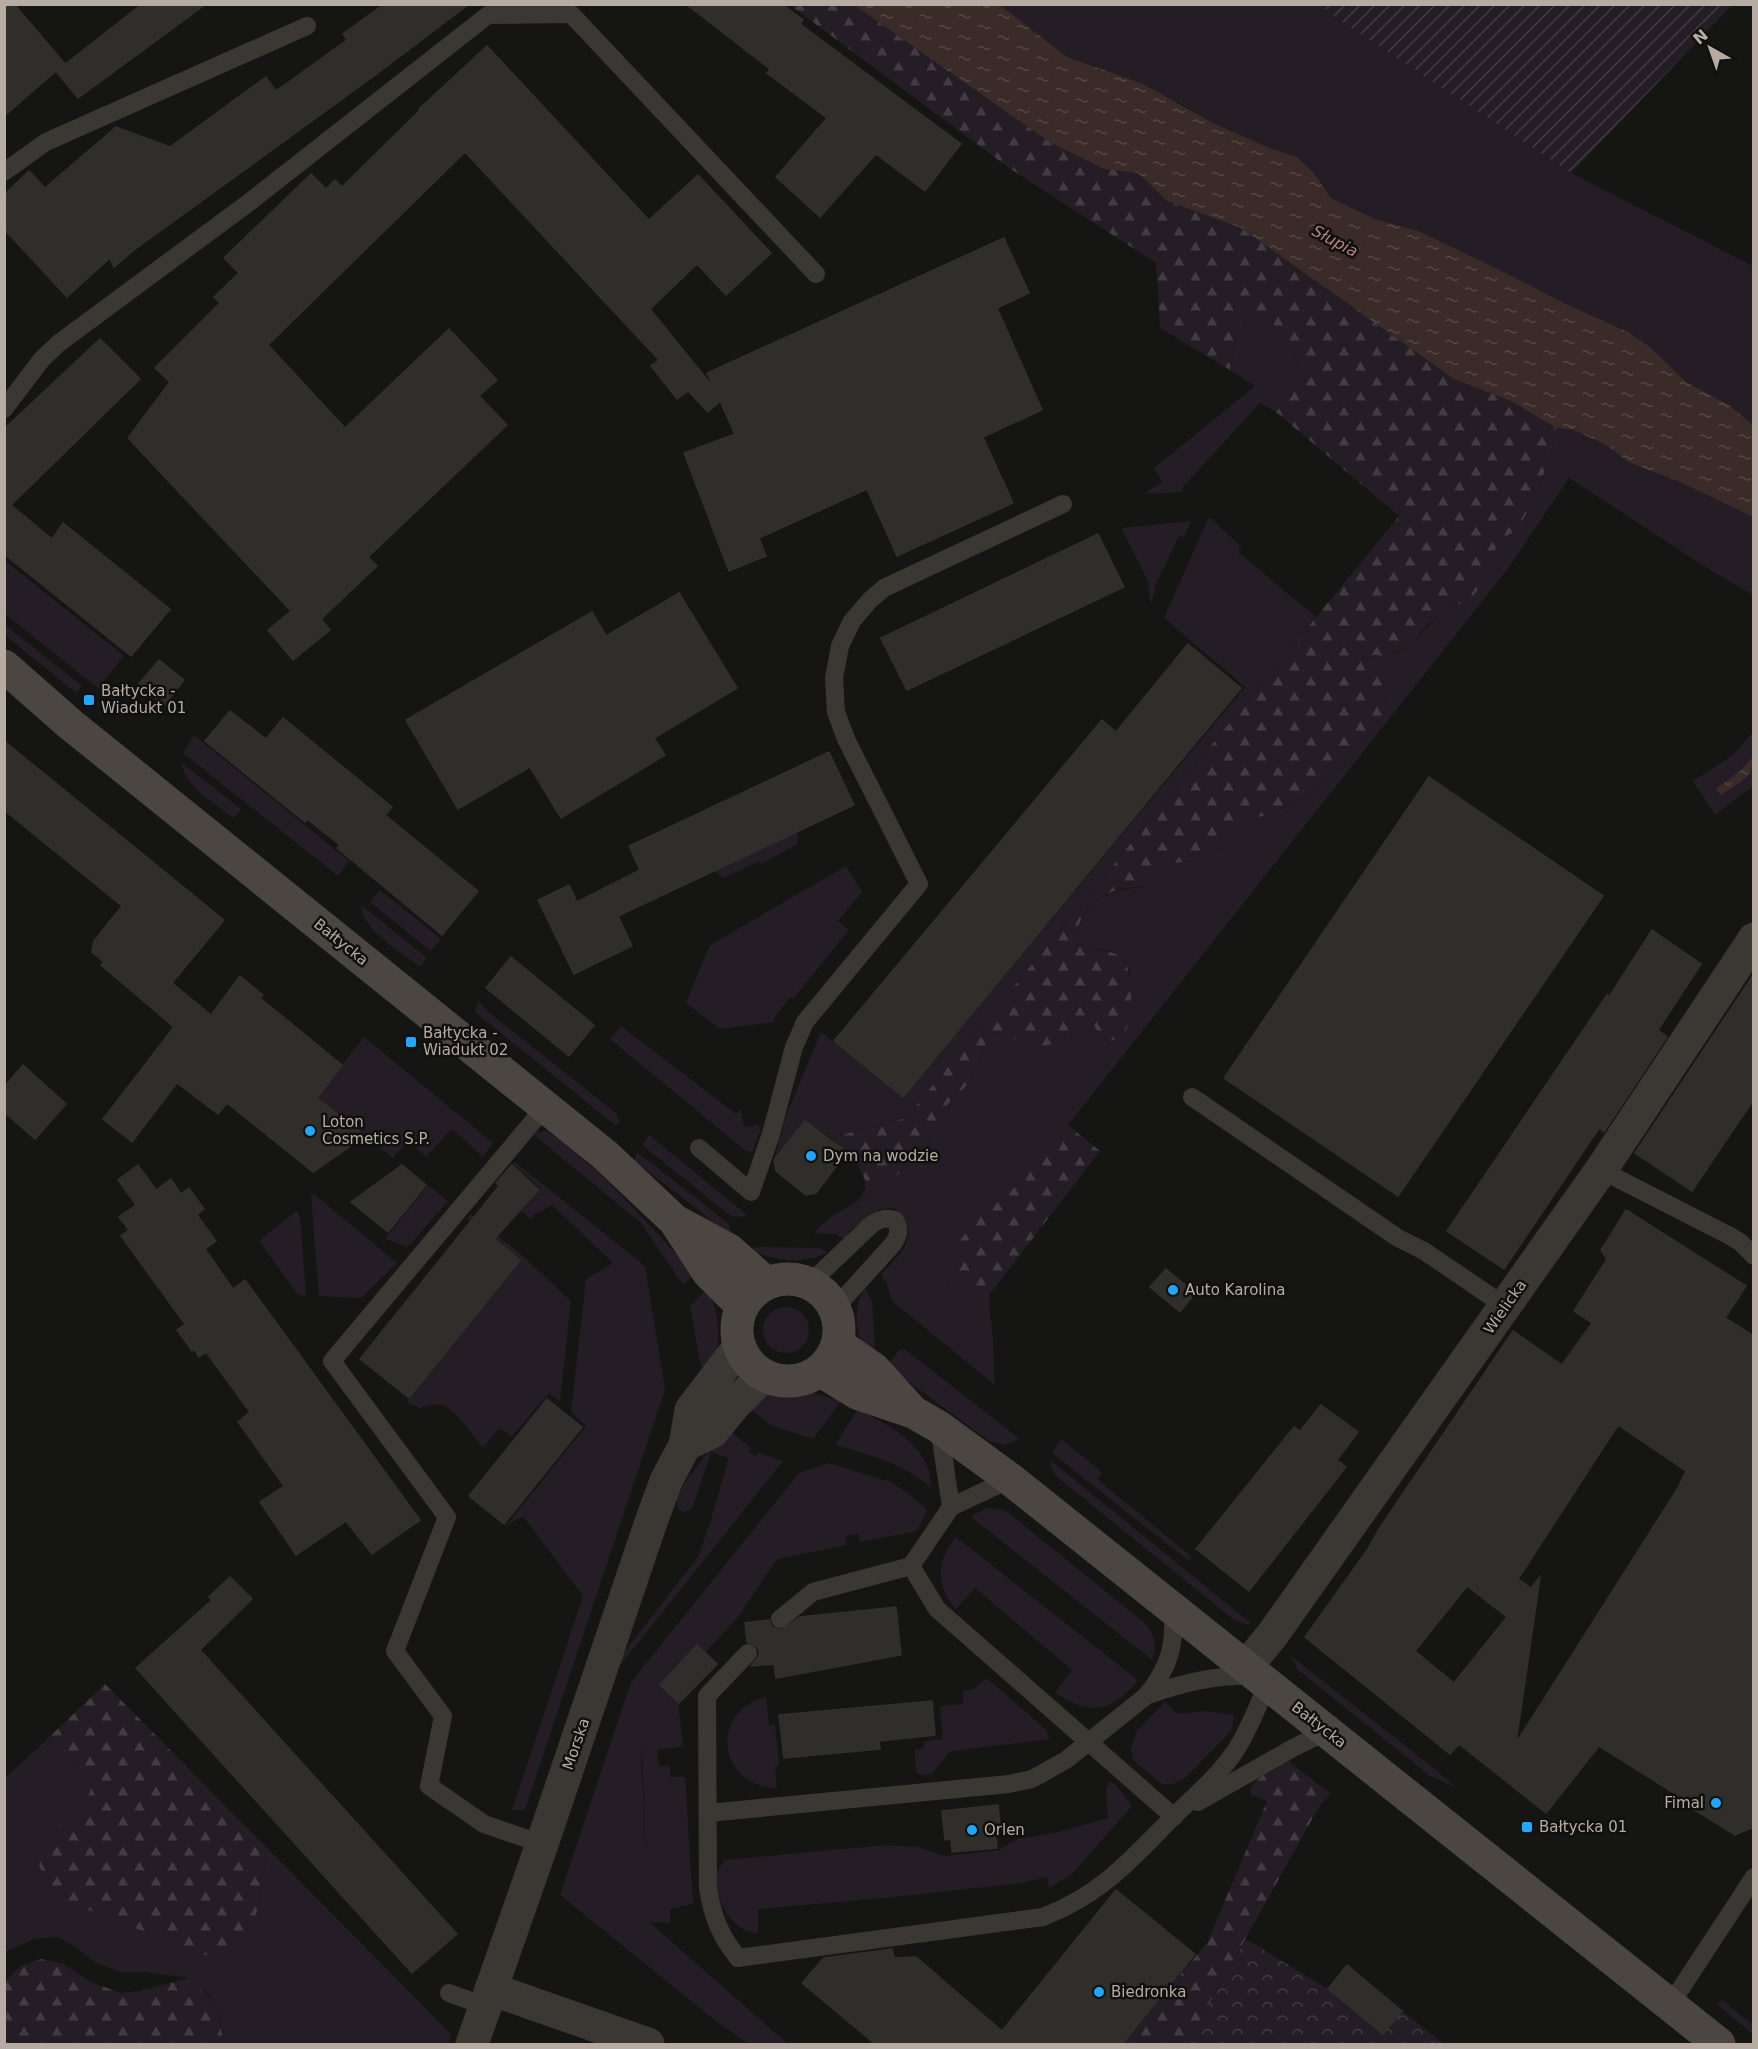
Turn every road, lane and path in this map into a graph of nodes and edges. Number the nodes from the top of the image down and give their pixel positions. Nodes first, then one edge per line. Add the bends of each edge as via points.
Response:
1 (307, 26) dead end
2 (4, 172) edge
3 (816, 274) dead end
4 (4, 409) edge
5 (1063, 504) dead end
6 (4, 666) edge
7 (1754, 939) edge
8 (1192, 1097) dead end
9 (546, 1106) junction
10 (699, 1148) dead end
11 (1601, 1170) junction
12 (675, 1221) junction
13 (1754, 1256) edge
14 (810, 1282) junction
15 (766, 1283) junction
16 (742, 1306) junction
17 (1505, 1306) junction
18 (835, 1308) junction
19 (837, 1344) junction
20 (739, 1347) junction
21 (821, 1371) junction
22 (764, 1375) junction
23 (926, 1420) junction
24 (685, 1445) junction
25 (1010, 1479) junction
26 (951, 1507) junction
27 (911, 1566) junction
28 (1172, 1607) junction
29 (780, 1619) dead end
30 (748, 1653) dead end
31 (1257, 1676) junction
32 (1146, 1696) junction
33 (1333, 1736) junction
34 (1089, 1743) junction
35 (708, 1814) junction
36 (1174, 1817) junction
37 (542, 1844) junction
38 (1754, 1877) edge
39 (449, 1993) dead end
40 (488, 1998) junction
41 (1670, 2005) junction
42 (472, 2044) edge
43 (648, 2044) edge
44 (1719, 2044) edge

1 - 2 lane via 46,142
3 - 4 lane via 571,14 488,15 247,204 59,343
5 - 10 lane via 884,588 852,621 840,646 834,678 836,712 846,740 919,884 805,1022 751,1192
6 - 9 main road, Bałtycka via 70,724
7 - 11 street, Wielicka
8 - 17 lane
9 - 12 main road, Bałtycka
9 - 37 lane via 332,1361 447,1517 395,1651 443,1716 429,1786 484,1824
11 - 13 lane via 1730,1236
11 - 17 street, Wielicka
12 - 15 main road, Bałtycka via 729,1250
12 - 16 main road, Bałtycka via 708,1272
14 - 15 main road via 780,1279
14 - 18 main road
14 - 18 lane via 871,1225 880,1219 895,1220 899,1227 893,1244
15 - 16 main road
16 - 20 main road via 736,1332
17 - 31 street, Wielicka via 1273,1634
18 - 19 main road via 839,1325
19 - 21 main road
19 - 23 main road, Bałtycka via 874,1369
20 - 22 main road
20 - 24 street, Morska via 690,1410
21 - 22 main road via 802,1379 779,1380
21 - 23 main road, Bałtycka via 857,1394
22 - 24 street via 712,1432
23 - 25 main road, Bałtycka
23 - 26 lane
24 - 37 street, Morska via 651,1522
25 - 26 lane
25 - 28 main road, Bałtycka
26 - 27 lane
27 - 29 lane via 813,1592
27 - 34 lane via 937,1609
28 - 31 main road, Bałtycka
28 - 32 lane via 1174,1625 1164,1671
30 - 35 lane via 707,1696
31 - 32 lane via 1191,1682
31 - 33 main road, Bałtycka
31 - 36 lane via 1249,1728 1235,1752
32 - 34 lane
33 - 36 lane via 1315,1737 1293,1748
33 - 41 main road, Bałtycka
34 - 35 lane via 1049,1771 1010,1784
34 - 36 lane
35 - 36 lane via 708,1888 712,1912 726,1943 738,1958 1043,1917 1084,1899 1103,1885
37 - 40 street, Morska
38 - 41 lane
39 - 40 lane
40 - 42 street, Morska
40 - 43 street
41 - 44 main road, Bałtycka

